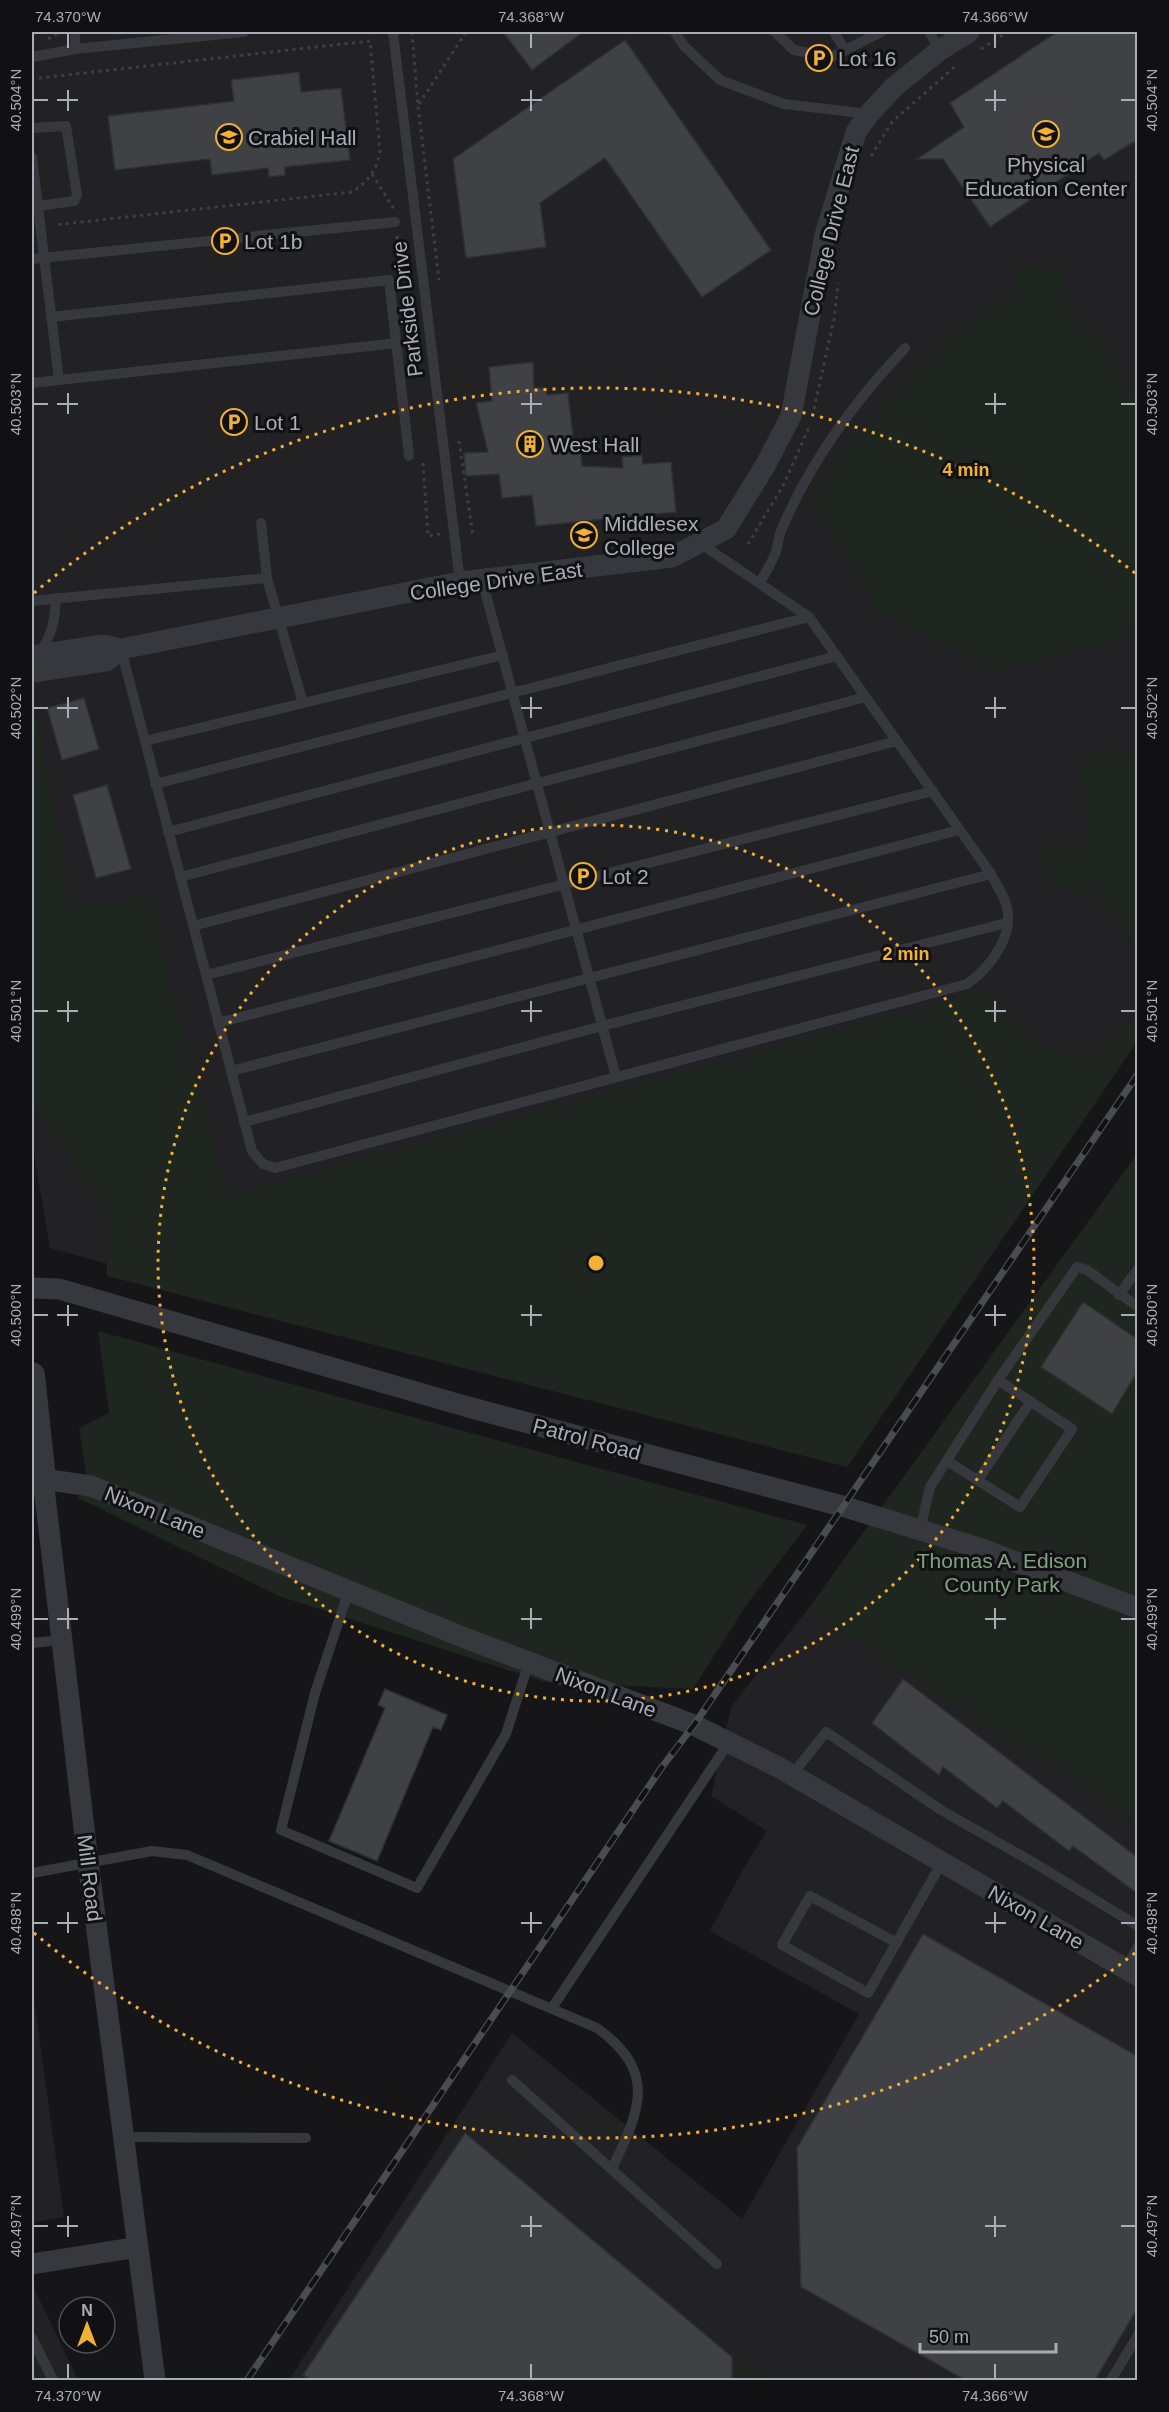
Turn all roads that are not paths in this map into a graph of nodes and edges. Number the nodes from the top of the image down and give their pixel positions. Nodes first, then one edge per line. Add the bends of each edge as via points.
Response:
1 (75, 32) edge
2 (241, 32) edge
3 (393, 32) edge
4 (675, 32) edge
5 (775, 32) edge
6 (834, 32) edge
7 (881, 32) edge
8 (929, 32) edge
9 (969, 32) edge
10 (75, 49) junction
11 (845, 50) junction
12 (940, 50) junction
13 (32, 57) edge
14 (868, 114) junction
15 (32, 128) edge
16 (32, 158) edge
17 (38, 206) junction
18 (395, 222) road end
19 (45, 258) junction
20 (32, 259) edge
21 (51, 316) junction
22 (398, 343) junction
23 (905, 348) dead end
24 (59, 380) junction
25 (32, 383) edge
26 (409, 456) dead end
27 (261, 523) dead end
28 (701, 544) junction
29 (267, 578) junction
30 (482, 580) junction
31 (460, 582) junction
32 (760, 583) junction
33 (56, 598) junction
34 (32, 601) edge
35 (809, 617) junction
36 (279, 618) junction
37 (121, 649) junction
38 (503, 656) junction
39 (837, 656) junction
40 (34, 661) edge
41 (512, 692) junction
42 (866, 697) junction
43 (303, 703) junction
44 (524, 736) junction
45 (145, 741) junction
46 (897, 741) junction
47 (155, 784) junction
48 (537, 784) junction
49 (933, 791) junction
50 (959, 830) junction
51 (168, 832) junction
52 (550, 832) junction
53 (991, 874) junction
54 (180, 878) junction
55 (562, 884) junction
56 (1006, 923) junction
57 (193, 926) junction
58 (575, 931) junction
59 (206, 975) junction
60 (588, 977) junction
61 (218, 1023) junction
62 (602, 1026) junction
63 (231, 1071) junction
64 (616, 1077) junction
65 (244, 1122) junction
66 (1137, 1269) edge
67 (32, 1288) edge
68 (1119, 1295) junction
69 (1137, 1307) edge
70 (32, 1375) edge
71 (998, 1380) junction
72 (1031, 1401) junction
73 (947, 1461) junction
74 (43, 1479) junction
75 (978, 1480) junction
76 (920, 1530) junction
77 (349, 1590) junction
78 (1137, 1608) edge
79 (62, 1640) junction
80 (32, 1643) edge
81 (529, 1662) junction
82 (729, 1742) junction
83 (792, 1775) junction
84 (88, 1862) junction
85 (942, 1862) junction
86 (32, 1873) edge
87 (1137, 1926) edge
88 (897, 1943) junction
89 (1137, 1947) edge
90 (1132, 1972) edge
91 (552, 2008) junction
92 (512, 2080) dead end
93 (124, 2137) junction
94 (306, 2139) dead end
95 (612, 2169) junction
96 (138, 2247) junction
97 (32, 2264) edge
98 (717, 2264) dead end
99 (1137, 2335) edge
100 (32, 2338) edge
101 (53, 2380) edge
102 (155, 2380) edge
103 (1111, 2380) edge

1 - 10 lane
2 - 10 lane
3 - 31 lane, Parkside Drive
4 - 14 lane via 684,46 720,80 784,104
5 - 11 lane via 794,50 832,57
6 - 11 lane
7 - 11 lane
8 - 12 lane
9 - 12 street, College Drive East
10 - 13 lane
12 - 14 street, College Drive East
14 - 28 street, College Drive East via 856,132 825,236 791,416 726,528
15 - 17 lane via 66,126 77,195 74,201
16 - 17 lane
17 - 19 lane
18 - 19 lane
19 - 20 lane
19 - 21 lane
21 - 22 lane via 389,280
21 - 24 lane
22 - 24 lane
22 - 26 lane
23 - 32 lane via 876,378 816,464
24 - 25 lane
27 - 29 lane
28 - 30 street, College Drive East via 672,557
28 - 32 lane
29 - 33 lane
29 - 36 lane
30 - 31 street, College Drive East
30 - 38 lane
31 - 36 street, College Drive East
32 - 35 lane
33 - 34 lane
33 - 40 lane via 53,628
35 - 39 lane
35 - 41 lane
36 - 37 street, College Drive East
36 - 43 lane
37 - 40 street, College Drive East via 103,645 77,657
37 - 45 lane
38 - 41 lane
38 - 43 lane
39 - 42 lane
39 - 44 lane
41 - 44 lane
41 - 47 lane
42 - 46 lane
42 - 48 lane
43 - 45 lane
44 - 48 lane
44 - 51 lane
45 - 47 lane
46 - 49 lane
46 - 52 lane
47 - 51 lane
48 - 52 lane
48 - 54 lane
49 - 50 lane
49 - 55 lane
50 - 53 lane
50 - 58 lane
51 - 54 lane
52 - 55 lane
52 - 57 lane
53 - 56 lane via 1007,905
53 - 60 lane
54 - 57 lane
55 - 58 lane
55 - 59 lane
56 - 62 lane
56 - 64 lane via 999,953 967,984
57 - 59 lane
58 - 60 lane
58 - 61 lane
59 - 61 lane
60 - 62 lane
60 - 63 lane
61 - 63 lane
62 - 64 lane
62 - 65 lane
63 - 65 lane
64 - 65 lane via 275,1168 263,1164 252,1151
66 - 68 lane
67 - 76 street, Patrol Road via 59,1289 468,1407
68 - 69 lane
68 - 71 lane via 1087,1270 1077,1267
70 - 74 street, Mill Road
71 - 72 lane
71 - 73 lane
72 - 75 lane
72 - 75 lane via 1072,1429 1027,1497 1020,1507
73 - 75 lane
73 - 76 lane via 930,1487
74 - 77 street, Nixon Lane via 91,1486
74 - 79 street, Mill Road
76 - 78 street, Patrol Road via 979,1548
77 - 81 street, Nixon Lane
77 - 81 lane via 315,1693 281,1830 417,1888 506,1734
79 - 80 lane
79 - 84 street, Mill Road
81 - 82 street, Nixon Lane
82 - 83 street, Nixon Lane
82 - 91 lane
83 - 85 street, Nixon Lane
83 - 87 lane via 826,1731 941,1810
84 - 86 lane
84 - 91 lane via 152,1851 187,1856
84 - 93 street, Mill Road
85 - 88 lane
85 - 90 street, Nixon Lane
88 - 88 lane via 868,1993 782,1945 810,1896
89 - 90 lane
91 - 95 lane via 614,2040 637,2078 634,2122
92 - 95 lane
93 - 94 lane
93 - 96 street, Mill Road
95 - 98 lane
96 - 97 street
96 - 102 street, Mill Road
99 - 103 lane
100 - 101 lane

